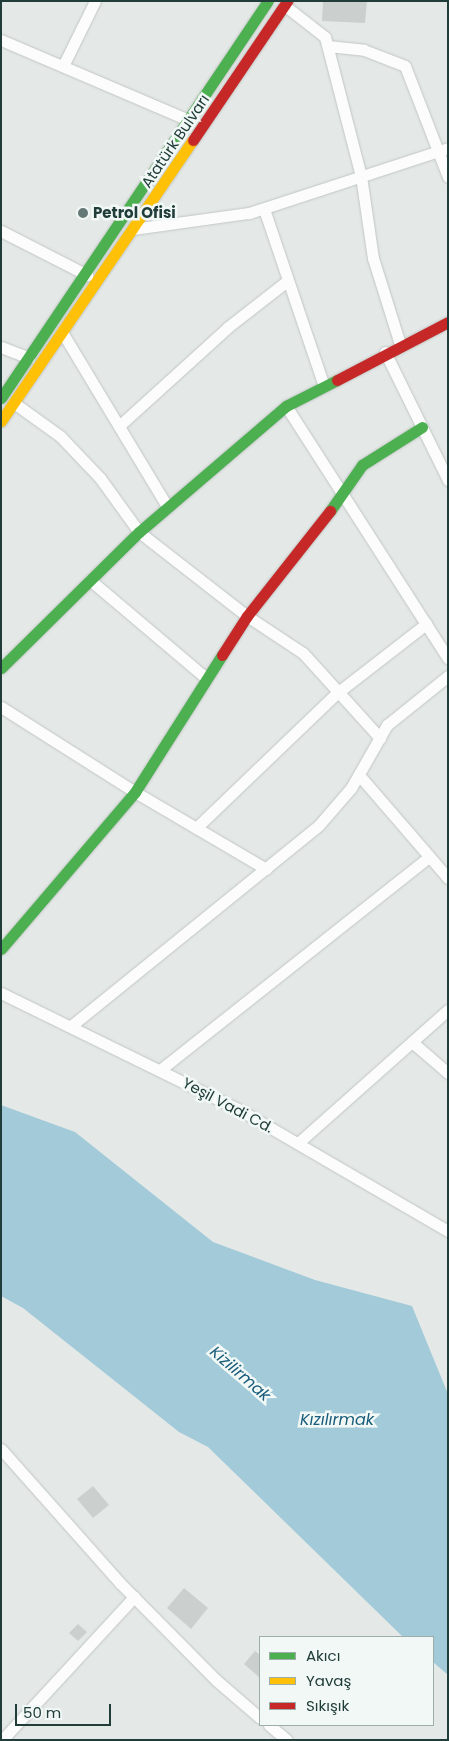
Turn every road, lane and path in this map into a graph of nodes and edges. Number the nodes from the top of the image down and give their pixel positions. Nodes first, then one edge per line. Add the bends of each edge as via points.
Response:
1 (95, 1) edge
2 (268, 1) edge
3 (286, 3) edge
4 (1, 40) edge
5 (328, 46) junction
6 (63, 66) junction
7 (186, 119) junction
8 (442, 150) edge
9 (361, 176) junction
10 (448, 177) edge
11 (264, 209) junction
12 (133, 229) junction
13 (1, 231) edge
14 (87, 274) junction
15 (287, 281) junction
16 (448, 322) edge
17 (62, 332) junction
18 (400, 344) junction
19 (1, 347) edge
20 (385, 352) junction
21 (29, 358) junction
22 (324, 386) junction
23 (1, 398) edge
24 (14, 403) junction
25 (286, 406) junction
26 (1, 421) edge
27 (119, 426) junction
28 (422, 427) junction
29 (448, 480) edge
30 (343, 495) junction
31 (167, 506) junction
32 (139, 532) junction
33 (90, 580) junction
34 (247, 616) junction
35 (426, 624) junction
36 (448, 658) edge
37 (1, 668) edge
38 (448, 676) edge
39 (207, 679) junction
40 (337, 693) junction
41 (1, 707) edge
42 (380, 738) junction
43 (359, 775) junction
44 (135, 792) junction
45 (196, 828) junction
46 (429, 857) junction
47 (266, 869) junction
48 (448, 878) edge
49 (1, 949) edge
50 (1, 993) edge
51 (448, 1010) edge
52 (71, 1026) junction
53 (412, 1042) junction
54 (160, 1070) junction
55 (448, 1072) edge
56 (298, 1143) junction
57 (448, 1231) edge
58 (1, 1449) edge
59 (134, 1597) junction
60 (259, 1717) edge
61 (270, 1726) edge
62 (2, 1740) edge
63 (287, 1740) edge

1 - 6 street
2 - 7 street, Atatürk Bulvarı
3 - 5 street via 325,37
3 - 12 street, Atatürk Bulvarı
4 - 6 street
5 - 8 street via 364,50 405,66
5 - 9 street
6 - 7 street
7 - 14 street, Atatürk Bulvarı
8 - 9 street
8 - 10 street
9 - 11 street
9 - 18 street via 372,258
11 - 12 street
11 - 15 street
12 - 17 street, Atatürk Bulvarı
13 - 14 street
14 - 21 street, Atatürk Bulvarı
15 - 22 street
15 - 27 street via 228,327
16 - 18 street
17 - 24 street, Atatürk Bulvarı
17 - 27 street
18 - 20 street
19 - 21 street
20 - 22 street
20 - 28 street
21 - 23 street, Atatürk Bulvarı
22 - 25 street
24 - 26 street, Atatürk Bulvarı
24 - 32 street via 60,436 100,478
25 - 30 street
25 - 31 street
27 - 31 street
28 - 29 street
28 - 30 street via 362,465
30 - 34 street
30 - 35 street
31 - 32 street
32 - 33 street
32 - 34 street
33 - 37 street
33 - 39 street
34 - 39 street
34 - 40 street via 303,653
35 - 36 street
35 - 40 street
38 - 42 street via 387,725
39 - 44 street
40 - 42 street
40 - 45 street
41 - 44 street
42 - 43 street
43 - 46 street
43 - 47 street via 319,826
44 - 45 street
44 - 49 street
45 - 47 street
46 - 48 street
46 - 54 street
47 - 52 street
50 - 52 street, Yeşil Vadi Cd.
51 - 53 street
52 - 54 street, Yeşil Vadi Cd.
53 - 55 street
53 - 56 street
54 - 56 street, Yeşil Vadi Cd.
56 - 57 street, Yeşil Vadi Cd.
58 - 59 street
59 - 60 street via 216,1680
59 - 62 street
61 - 63 street

